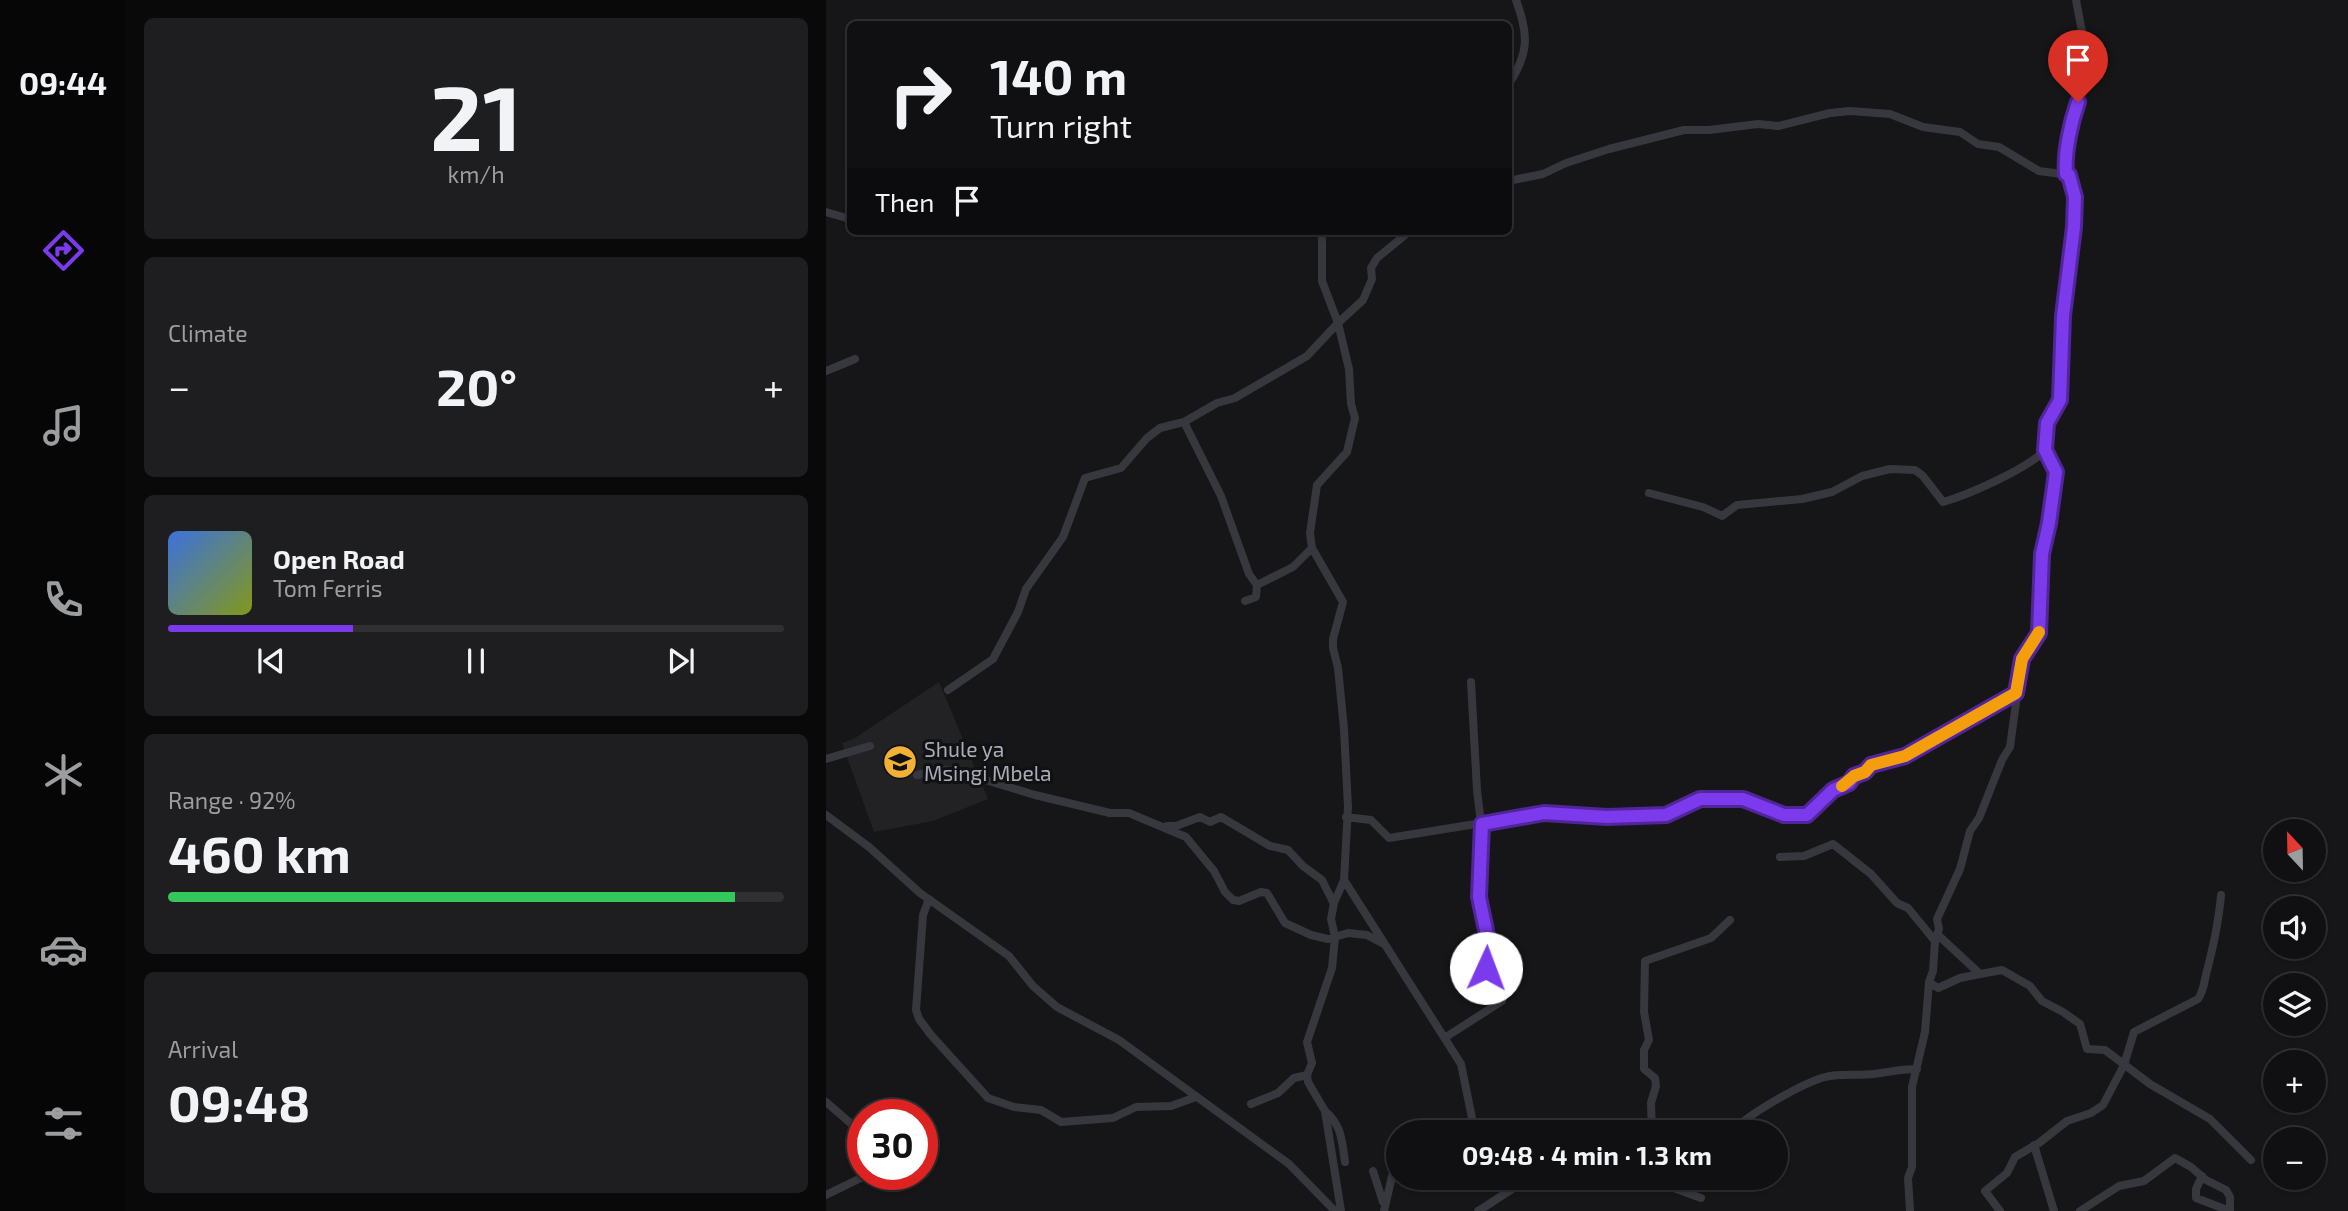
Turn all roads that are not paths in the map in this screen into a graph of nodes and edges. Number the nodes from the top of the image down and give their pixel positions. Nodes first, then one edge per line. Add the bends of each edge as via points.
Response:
1 (1516, 0) edge
2 (2076, 0) edge
3 (1512, 77) edge
4 (2066, 174) junction
5 (1512, 180) edge
6 (826, 212) edge
7 (847, 218) edge
8 (1322, 235) edge
9 (1405, 235) edge
10 (1338, 323) junction
11 (855, 359) dead end
12 (826, 371) edge
13 (1184, 422) junction
14 (2045, 450) junction
15 (1649, 493) dead end
16 (1312, 548) junction
17 (1258, 585) junction
18 (1245, 601) dead end
19 (1471, 682) dead end
20 (948, 690) dead end
21 (2016, 693) junction
22 (870, 746) dead end
23 (826, 760) edge
24 (917, 775) dead end
25 (1346, 817) junction
26 (828, 820) edge
27 (1482, 824) junction
28 (1153, 825) junction
29 (1780, 857) dead end
30 (1344, 880) junction
31 (2221, 895) dead end
32 (929, 900) junction
33 (1334, 903) junction
34 (1730, 920) dead end
35 (1335, 937) junction
36 (1937, 938) junction
37 (1382, 943) junction
38 (1980, 974) junction
39 (1929, 982) junction
40 (1446, 1038) junction
41 (2124, 1065) junction
42 (1916, 1069) junction
43 (1307, 1075) junction
44 (1196, 1097) junction
45 (826, 1102) edge
46 (1251, 1104) dead end
47 (1325, 1111) junction
48 (1472, 1118) dead end
49 (847, 1120) edge
50 (1652, 1120) edge
51 (1745, 1120) edge
52 (2034, 1145) junction
53 (2251, 1160) dead end
54 (1345, 1162) dead end
55 (1373, 1171) dead end
56 (2202, 1176) junction
57 (847, 1185) edge
58 (1389, 1190) edge
59 (1509, 1190) edge
60 (1679, 1190) edge
61 (826, 1195) edge
62 (1701, 1198) dead end
63 (1384, 1210) edge
64 (1335, 1211) edge
65 (1341, 1211) edge
66 (1478, 1211) edge
67 (1910, 1211) edge
68 (2000, 1211) edge
69 (2054, 1211) edge
70 (2080, 1211) edge
71 (2230, 1211) edge

1 - 3 street via 1526,49
2 - 4 street via 2084,37 2086,83 2072,119
4 - 5 street via 2039,171 1999,147 1978,144 1960,132 1923,127 1890,114 1850,111 1778,126 1684,131
4 - 14 street via 2075,197 2074,227 2063,316 2060,400 2047,423
6 - 7 street
8 - 10 street via 1322,281
9 - 10 street via 1377,258 1363,300
10 - 13 street via 1307,356
10 - 16 street via 1355,418 1347,452 1317,485
11 - 12 street
13 - 17 street via 1221,496 1249,574
13 - 20 street via 1160,428 1121,468 1085,478 1063,537 1026,589 993,659
14 - 15 street via 2035,461 1943,502 1915,470 1890,469 1862,476 1832,492 1737,505 1722,516
14 - 21 street via 2056,472 2042,554 2039,633 2022,659
16 - 17 street via 1293,567
16 - 25 street via 1343,602 1333,648 1344,729
17 - 18 street via 1256,597
19 - 27 street
21 - 27 street via 1905,756 1871,765 1833,790 1807,815 1784,815 1743,799 1700,799 1666,815 1544,813
21 - 36 street via 2010,747 1970,831 1960,869 1937,919
22 - 23 street
24 - 28 street via 956,771 1047,798 1129,813
25 - 27 street via 1371,820 1389,838
25 - 30 street
26 - 32 street via 869,847
27 - 40 street via 1479,897 1488,940 1486,968 1502,1001
28 - 33 street via 1176,826 1200,817 1210,822 1221,817 1270,846 1288,850 1322,880
28 - 35 street via 1186,837 1233,900 1267,892 1285,923 1322,938
29 - 36 street via 1804,856 1833,844
30 - 33 street
30 - 37 street
31 - 41 street via 2203,992 2134,1032
32 - 44 street via 1009,956 1057,1007 1119,1040
32 - 44 street via 923,915 916,1010 931,1035 988,1098 1041,1110 1061,1122 1113,1118 1136,1107 1171,1106
33 - 35 street
34 - 50 street via 1711,938 1645,961 1644,1012 1649,1040 1644,1069 1655,1078 1656,1086
35 - 37 street via 1367,935
35 - 43 street via 1332,968 1307,1042 1312,1063
36 - 38 street
36 - 39 street
37 - 40 street
38 - 39 street via 1937,988
38 - 41 street via 2002,970 2030,986 2042,1001 2080,1024 2087,1049 2105,1050
39 - 42 street
40 - 48 street via 1461,1064
41 - 52 street via 2104,1105 2067,1121
41 - 53 street via 2210,1119
42 - 51 street via 1822,1078
42 - 67 street
43 - 46 street
43 - 47 street
44 - 64 street via 1289,1164
45 - 49 street
47 - 54 street via 1340,1130
47 - 65 street
52 - 68 street via 2015,1157 2007,1173 1985,1191
52 - 69 street
55 - 63 street
56 - 70 street via 2175,1158 2144,1181 2119,1186
56 - 71 street via 2226,1190
56 - 71 street via 2196,1198
57 - 61 street
58 - 63 street
59 - 66 street
60 - 62 street

